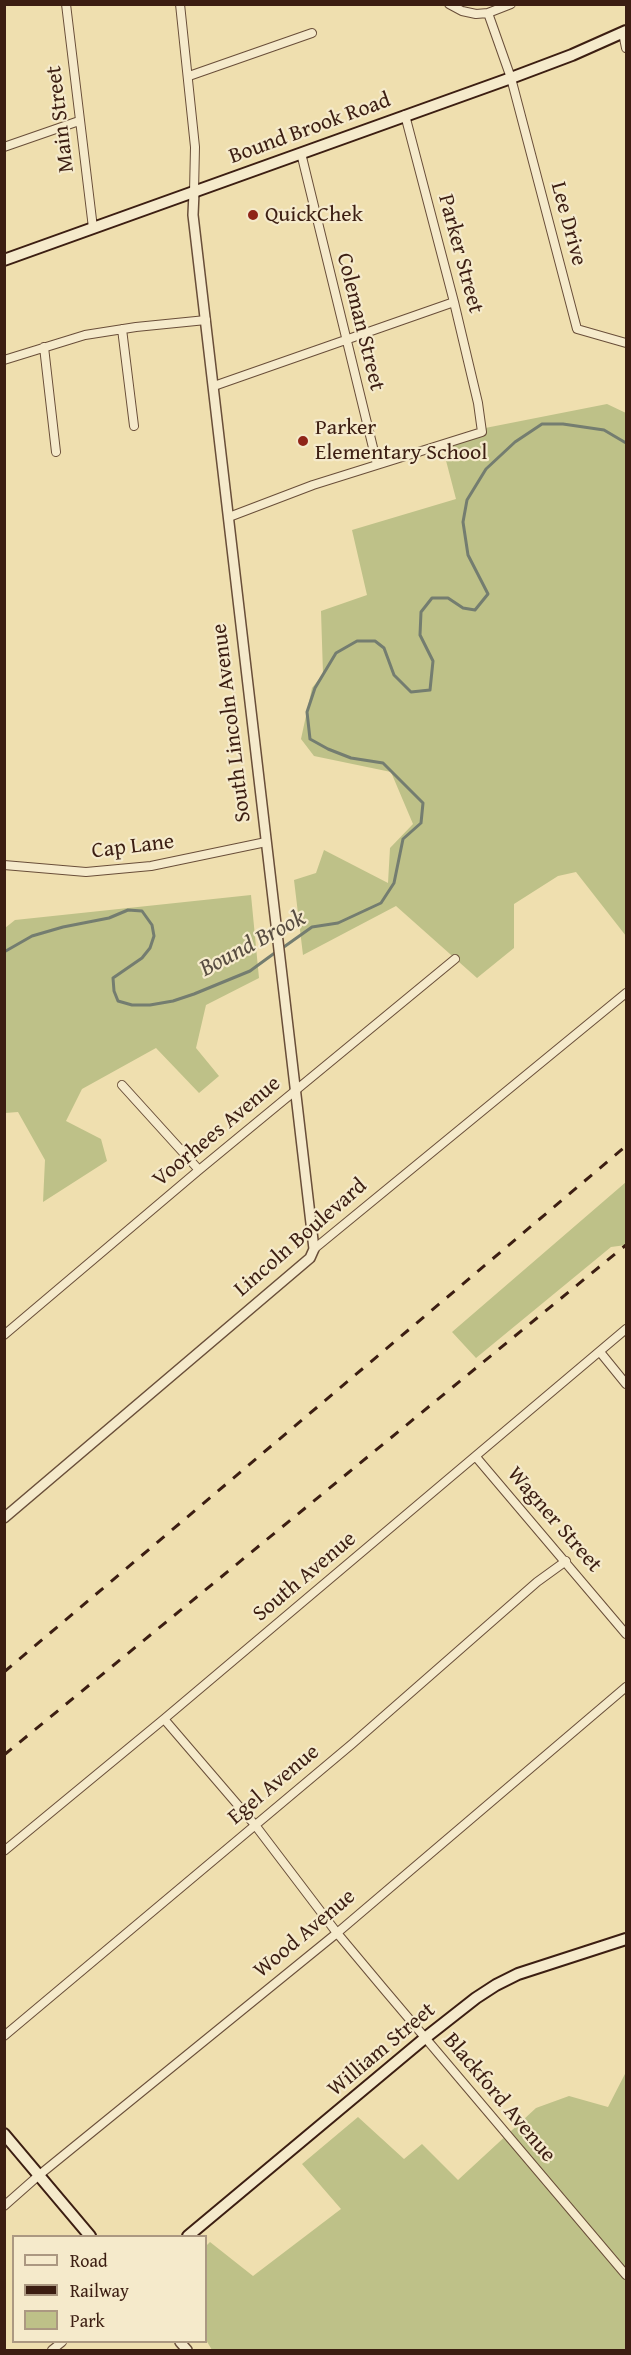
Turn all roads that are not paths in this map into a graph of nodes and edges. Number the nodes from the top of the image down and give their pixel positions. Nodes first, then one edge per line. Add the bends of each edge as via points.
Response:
1 (66, 4) edge
2 (180, 4) edge
3 (449, 4) edge
4 (511, 4) edge
5 (488, 13) junction
6 (625, 32) edge
7 (312, 33) dead end
8 (627, 48) edge
9 (189, 76) junction
10 (511, 78) junction
11 (405, 115) junction
12 (79, 121) junction
13 (4, 147) edge
14 (301, 153) junction
15 (194, 192) junction
16 (93, 228) junction
17 (4, 260) edge
18 (454, 302) junction
19 (206, 320) junction
20 (122, 329) junction
21 (345, 340) junction
22 (627, 343) edge
23 (44, 347) junction
24 (4, 360) edge
25 (214, 386) junction
26 (134, 426) dead end
27 (56, 452) dead end
28 (377, 464) junction
29 (229, 516) junction
30 (266, 842) junction
31 (4, 866) edge
32 (455, 959) dead end
33 (627, 993) edge
34 (122, 1085) dead end
35 (295, 1090) junction
36 (199, 1170) junction
37 (314, 1249) junction
38 (627, 1329) edge
39 (4, 1335) edge
40 (600, 1352) junction
41 (627, 1384) edge
42 (476, 1457) junction
43 (4, 1518) edge
44 (566, 1561) junction
45 (627, 1634) edge
46 (627, 1687) edge
47 (164, 1719) junction
48 (255, 1825) junction
49 (4, 1851) edge
50 (337, 1933) junction
51 (627, 1939) edge
52 (4, 2036) edge
53 (425, 2038) junction
54 (4, 2134) edge
55 (38, 2176) junction
56 (4, 2206) edge
57 (89, 2235) edge
58 (189, 2235) edge
59 (627, 2275) edge

1 - 12 street, Main Street
2 - 9 street
3 - 5 street via 462,11
4 - 5 street
5 - 10 street
6 - 8 street
6 - 10 main road, Bound Brook Road
7 - 9 street
9 - 15 street
10 - 11 main road, Bound Brook Road
10 - 22 street, Lee Drive via 577,329
11 - 14 main road, Bound Brook Road
11 - 18 street, Parker Street
12 - 13 street
12 - 16 street, Main Street
14 - 15 main road, Bound Brook Road
14 - 21 street, Coleman Street
15 - 16 main road, Bound Brook Road
15 - 19 street, South Lincoln Avenue via 193,215
16 - 17 main road, Bound Brook Road
18 - 21 street
18 - 28 street, Parker Street via 482,432
19 - 20 street
19 - 25 street, South Lincoln Avenue
20 - 23 street
20 - 26 street
21 - 25 street
21 - 28 street, Coleman Street
23 - 24 street
23 - 27 street
25 - 29 street, South Lincoln Avenue
28 - 29 street
29 - 30 street, South Lincoln Avenue
30 - 31 street, Cap Lane via 151,866 86,872
30 - 35 street, South Lincoln Avenue
32 - 35 street, Voorhees Avenue
33 - 37 street, Lincoln Boulevard
34 - 36 street
35 - 36 street, Voorhees Avenue
35 - 37 street, South Lincoln Avenue
36 - 39 street, Voorhees Avenue
37 - 43 street, Lincoln Boulevard via 310,1258
38 - 40 street, South Avenue
40 - 41 street
40 - 42 street, South Avenue
42 - 44 street, Wagner Street
42 - 47 street, South Avenue
44 - 45 street, Wagner Street
44 - 48 street, Egel Avenue
46 - 50 street, Wood Avenue
47 - 48 street, Blackford Avenue
47 - 49 street, South Avenue
48 - 50 street, Blackford Avenue
48 - 52 street, Egel Avenue
50 - 53 street, Blackford Avenue
50 - 55 street, Wood Avenue
51 - 53 main road, William Street via 518,1974 496,1985
53 - 58 main road, William Street
53 - 59 street, Blackford Avenue
54 - 55 main road
55 - 56 street, Wood Avenue
55 - 57 main road

